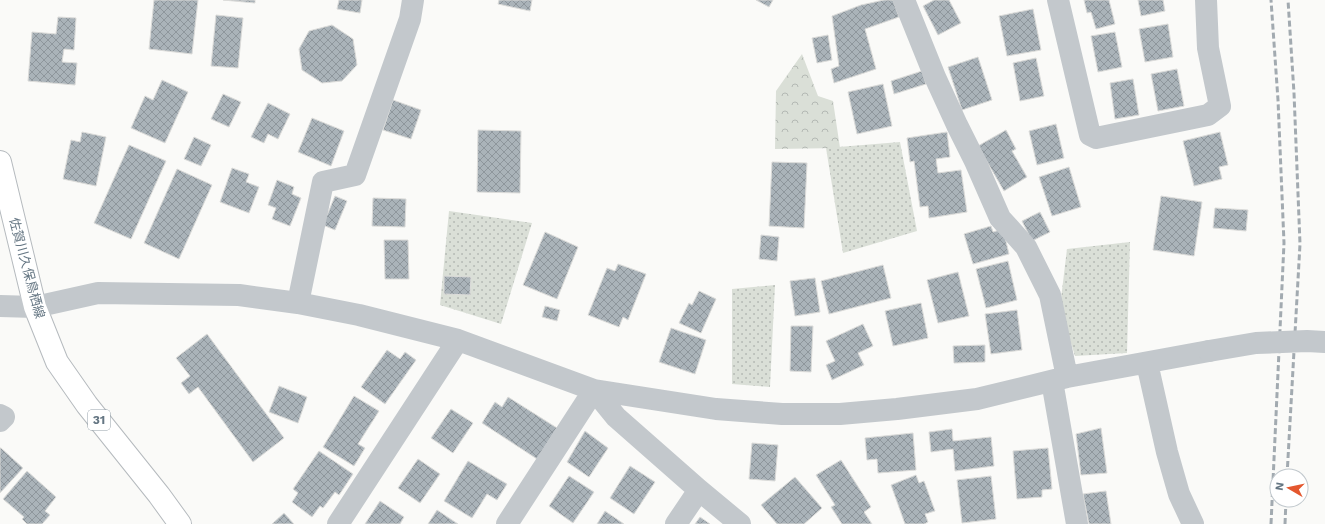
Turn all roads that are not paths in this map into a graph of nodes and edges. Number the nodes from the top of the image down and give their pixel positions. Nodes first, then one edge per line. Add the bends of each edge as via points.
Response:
1 (413, 0) edge
2 (904, 0) edge
3 (1058, 0) edge
4 (1206, 0) edge
5 (0, 162) edge
6 (298, 303) junction
7 (0, 306) edge
8 (35, 307) junction
9 (458, 340) junction
10 (1325, 342) edge
11 (1147, 363) junction
12 (1059, 379) junction
13 (594, 390) junction
14 (0, 415) edge
15 (0, 421) edge
16 (699, 490) junction
17 (180, 524) edge
18 (338, 524) edge
19 (507, 524) edge
20 (676, 524) edge
21 (740, 524) edge
22 (1077, 524) edge
23 (1193, 524) edge

1 - 6 street via 410,19 355,175 323,182
2 - 12 street via 957,126 1000,218 1026,247 1050,295
3 - 4 street via 1090,135 1096,138 1208,115 1220,106 1208,48
5 - 8 main road, 佐賀川久保鳥栖線 / 31
6 - 8 street via 239,295 98,293
6 - 9 street via 360,315
7 - 8 street
8 - 17 main road, 佐賀川久保鳥栖線 / 31 via 57,362 87,405
9 - 13 street
9 - 18 street
10 - 11 street, bridge via 1256,343
11 - 12 street
11 - 23 street via 1179,494
12 - 13 street via 977,399 840,414 782,414 716,409
12 - 22 street
13 - 16 street via 616,417
13 - 19 street
14 - 15 street via 4,417
16 - 20 street
16 - 21 street

